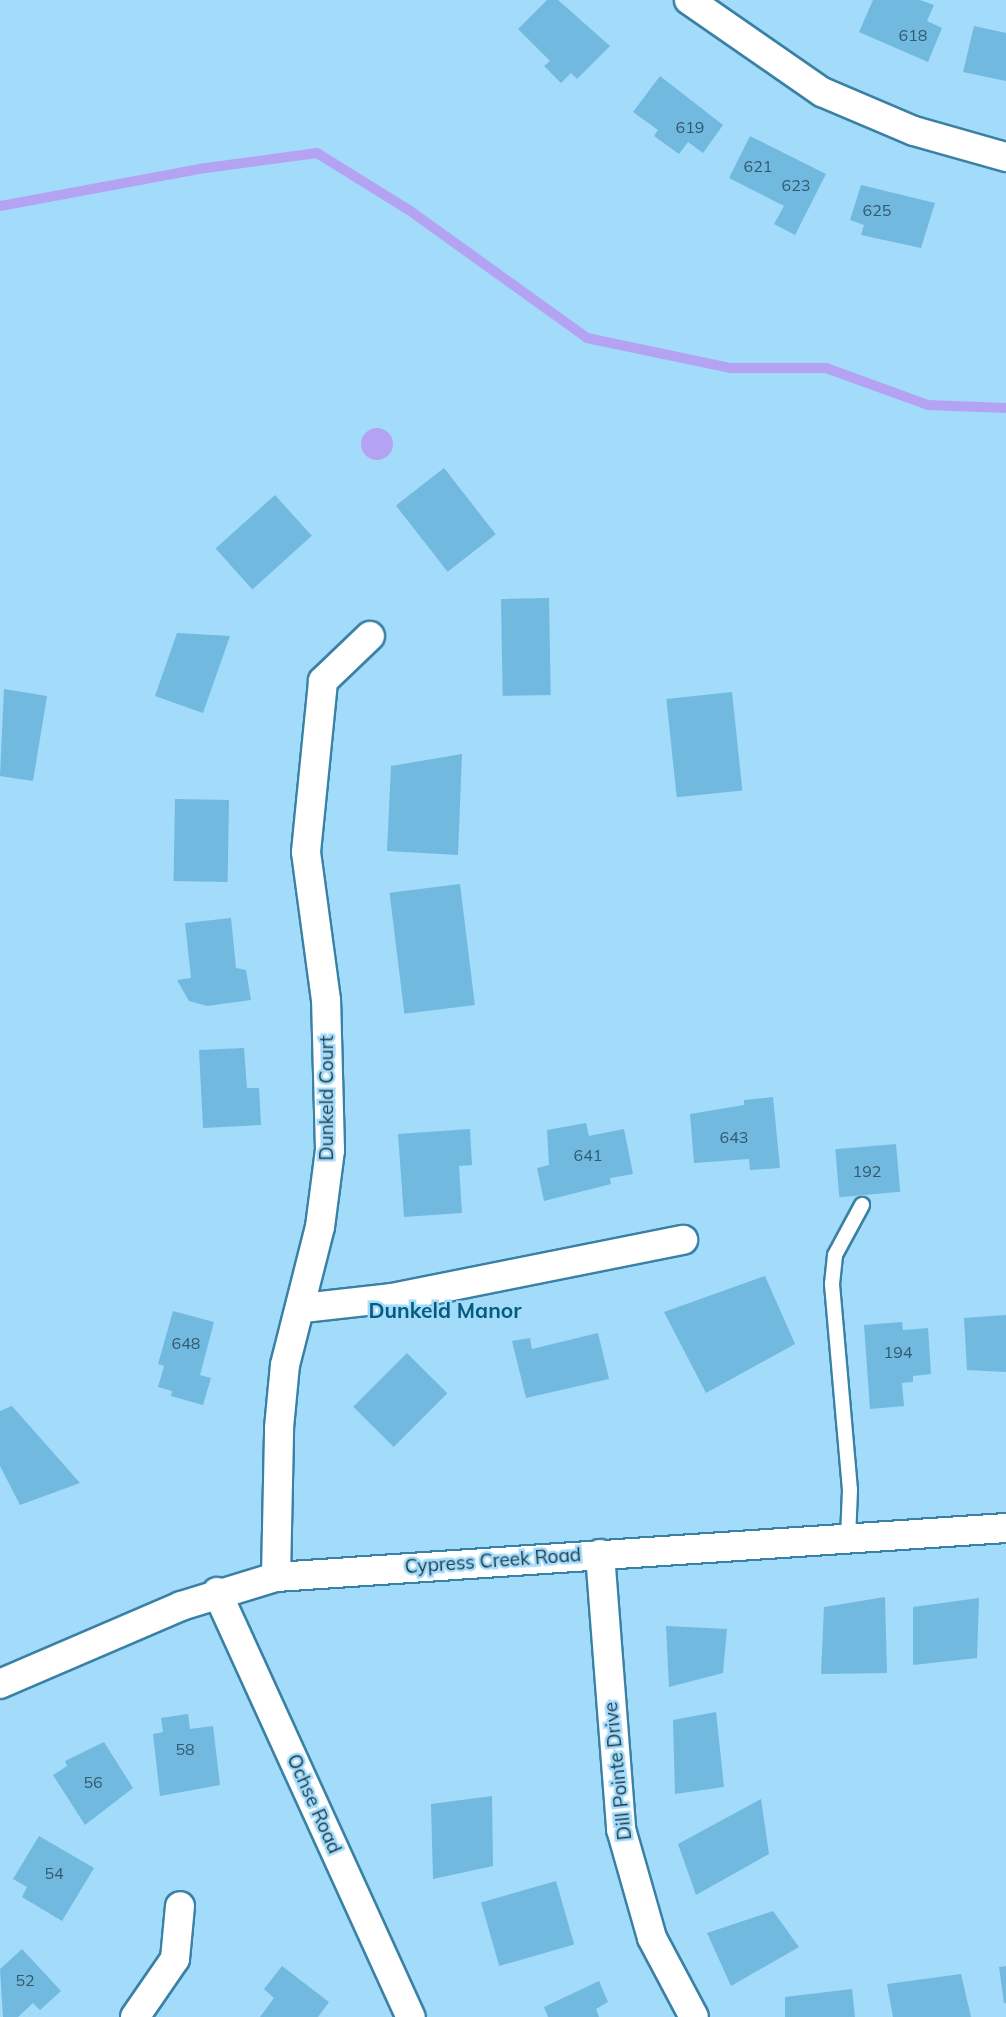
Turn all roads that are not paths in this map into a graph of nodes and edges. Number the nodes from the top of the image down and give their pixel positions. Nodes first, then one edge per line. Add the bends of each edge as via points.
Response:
1 (689, 0) edge
2 (1006, 157) edge
3 (370, 636) dead end
4 (862, 1205) dead end
5 (683, 1240) dead end
6 (303, 1308) junction
7 (1006, 1528) edge
8 (848, 1538) junction
9 (600, 1554) junction
10 (276, 1577) junction
11 (217, 1592) junction
12 (1, 1682) edge
13 (180, 1906) dead end
14 (135, 2017) edge
15 (411, 2017) edge
16 (694, 2017) edge

1 - 2 street via 822,92 914,131
3 - 6 street, Dunkeld Court via 323,681 308,830 306,852 326,1000 330,1150
4 - 8 lane via 835,1255 832,1284 850,1490
5 - 6 street via 392,1298
6 - 10 street, Dunkeld Court via 285,1365
7 - 8 street, Cypress Creek Road
8 - 9 street, Cypress Creek Road
9 - 10 street, Cypress Creek Road
9 - 16 street, Dill Pointe Drive via 621,1829 652,1938
10 - 11 street, Cypress Creek Road
11 - 12 street, Cypress Creek Road
11 - 15 street, Ochse Road
13 - 14 street via 175,1959

